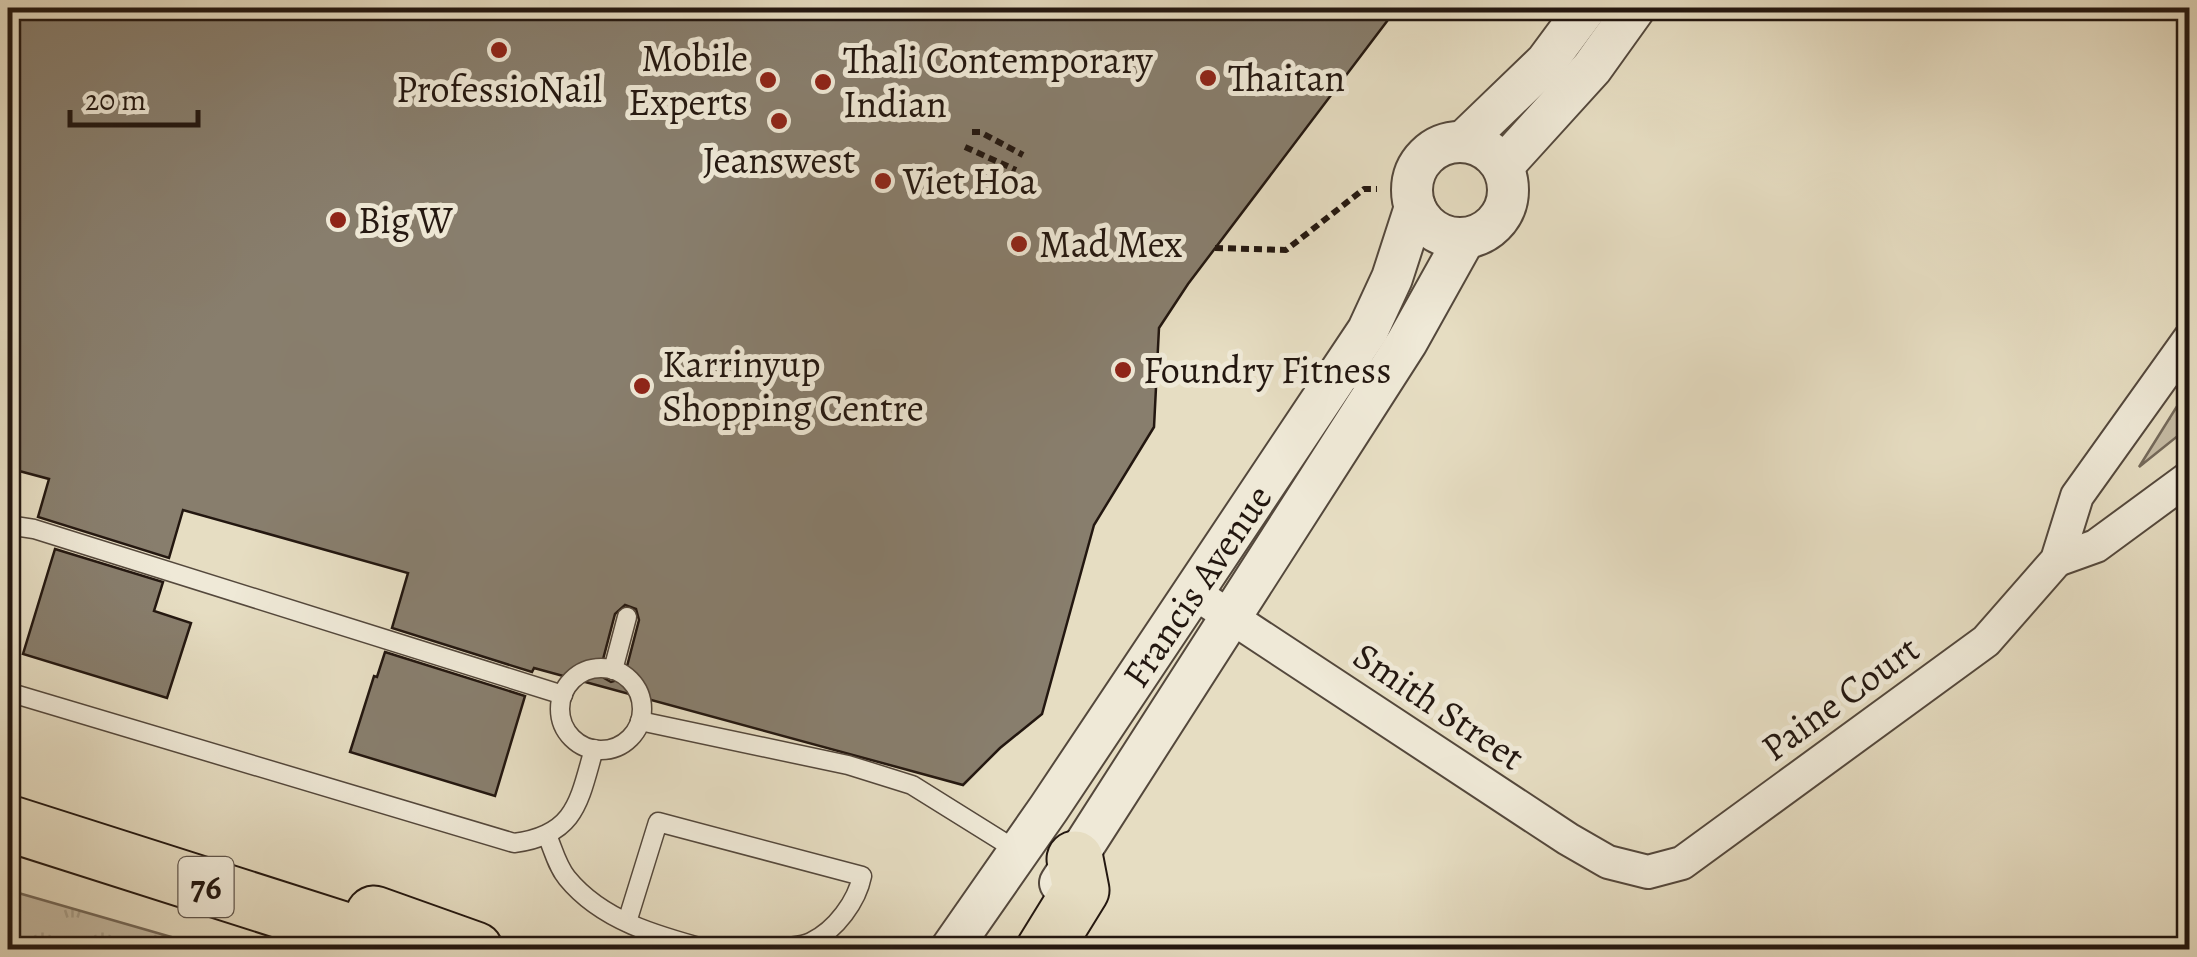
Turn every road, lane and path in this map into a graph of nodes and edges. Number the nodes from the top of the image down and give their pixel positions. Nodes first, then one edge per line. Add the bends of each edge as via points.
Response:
1 (1586, 8) edge
2 (1635, 8) edge
3 (972, 132) dead end
4 (1463, 142) junction
5 (965, 146) dead end
6 (1022, 155) dead end
7 (1503, 166) junction
8 (1016, 170) dead end
9 (1413, 199) junction
10 (1466, 238) junction
11 (1215, 248) dead end
12 (2190, 338) edge
13 (2190, 477) edge
14 (8, 525) edge
15 (2056, 560) junction
16 (1193, 592) junction
17 (1232, 615) junction
18 (627, 616) dead end
19 (613, 670) junction
20 (8, 692) edge
21 (563, 695) junction
22 (640, 721) junction
23 (594, 749) junction
24 (8, 823) edge
25 (547, 836) junction
26 (1018, 851) junction
27 (1075, 860) junction
28 (1648, 872) joint
29 (626, 922) junction
30 (306, 931) edge
31 (406, 950) edge
32 (475, 950) edge
33 (710, 950) edge
34 (733, 950) edge
35 (950, 950) edge
36 (1018, 950) edge
37 (1044, 950) edge

1 - 4 street, Francis Avenue via 1546,62
2 - 7 street via 1592,68
3 - 6 path
4 - 7 street via 1479,145
4 - 9 street, Francis Avenue via 1432,150 1421,162
5 - 8 path
7 - 10 street, Francis Avenue via 1504,212 1481,234
9 - 10 street via 1435,232
9 - 11 path via 1364,188 1286,250
9 - 16 street, Francis Avenue via 1392,278 1368,330
10 - 17 street, Francis Avenue
12 - 15 street, Paine Court via 2078,496
13 - 15 street, Paine Court via 2096,546
14 - 21 lane
15 - 28 street, Paine Court via 1986,641 1682,863
16 - 17 street, Smith Street
16 - 26 street, Francis Avenue
17 - 27 street, Francis Avenue
17 - 28 street, Smith Street via 1568,839 1608,862
18 - 19 lane
19 - 21 lane via 586,670
19 - 22 lane via 635,686
20 - 25 lane via 514,843
21 - 23 lane via 563,726
22 - 23 lane via 620,746
22 - 26 lane via 912,785
23 - 25 lane via 577,807
24 - 30 highway, 76
25 - 29 lane via 565,876
26 - 35 street, Francis Avenue
27 - 36 street, Francis Avenue
27 - 37 highway via 1081,890
29 - 33 lane
29 - 34 lane via 658,822 862,876 840,918 810,943
30 - 31 highway, 76
30 - 32 highway via 329,898

